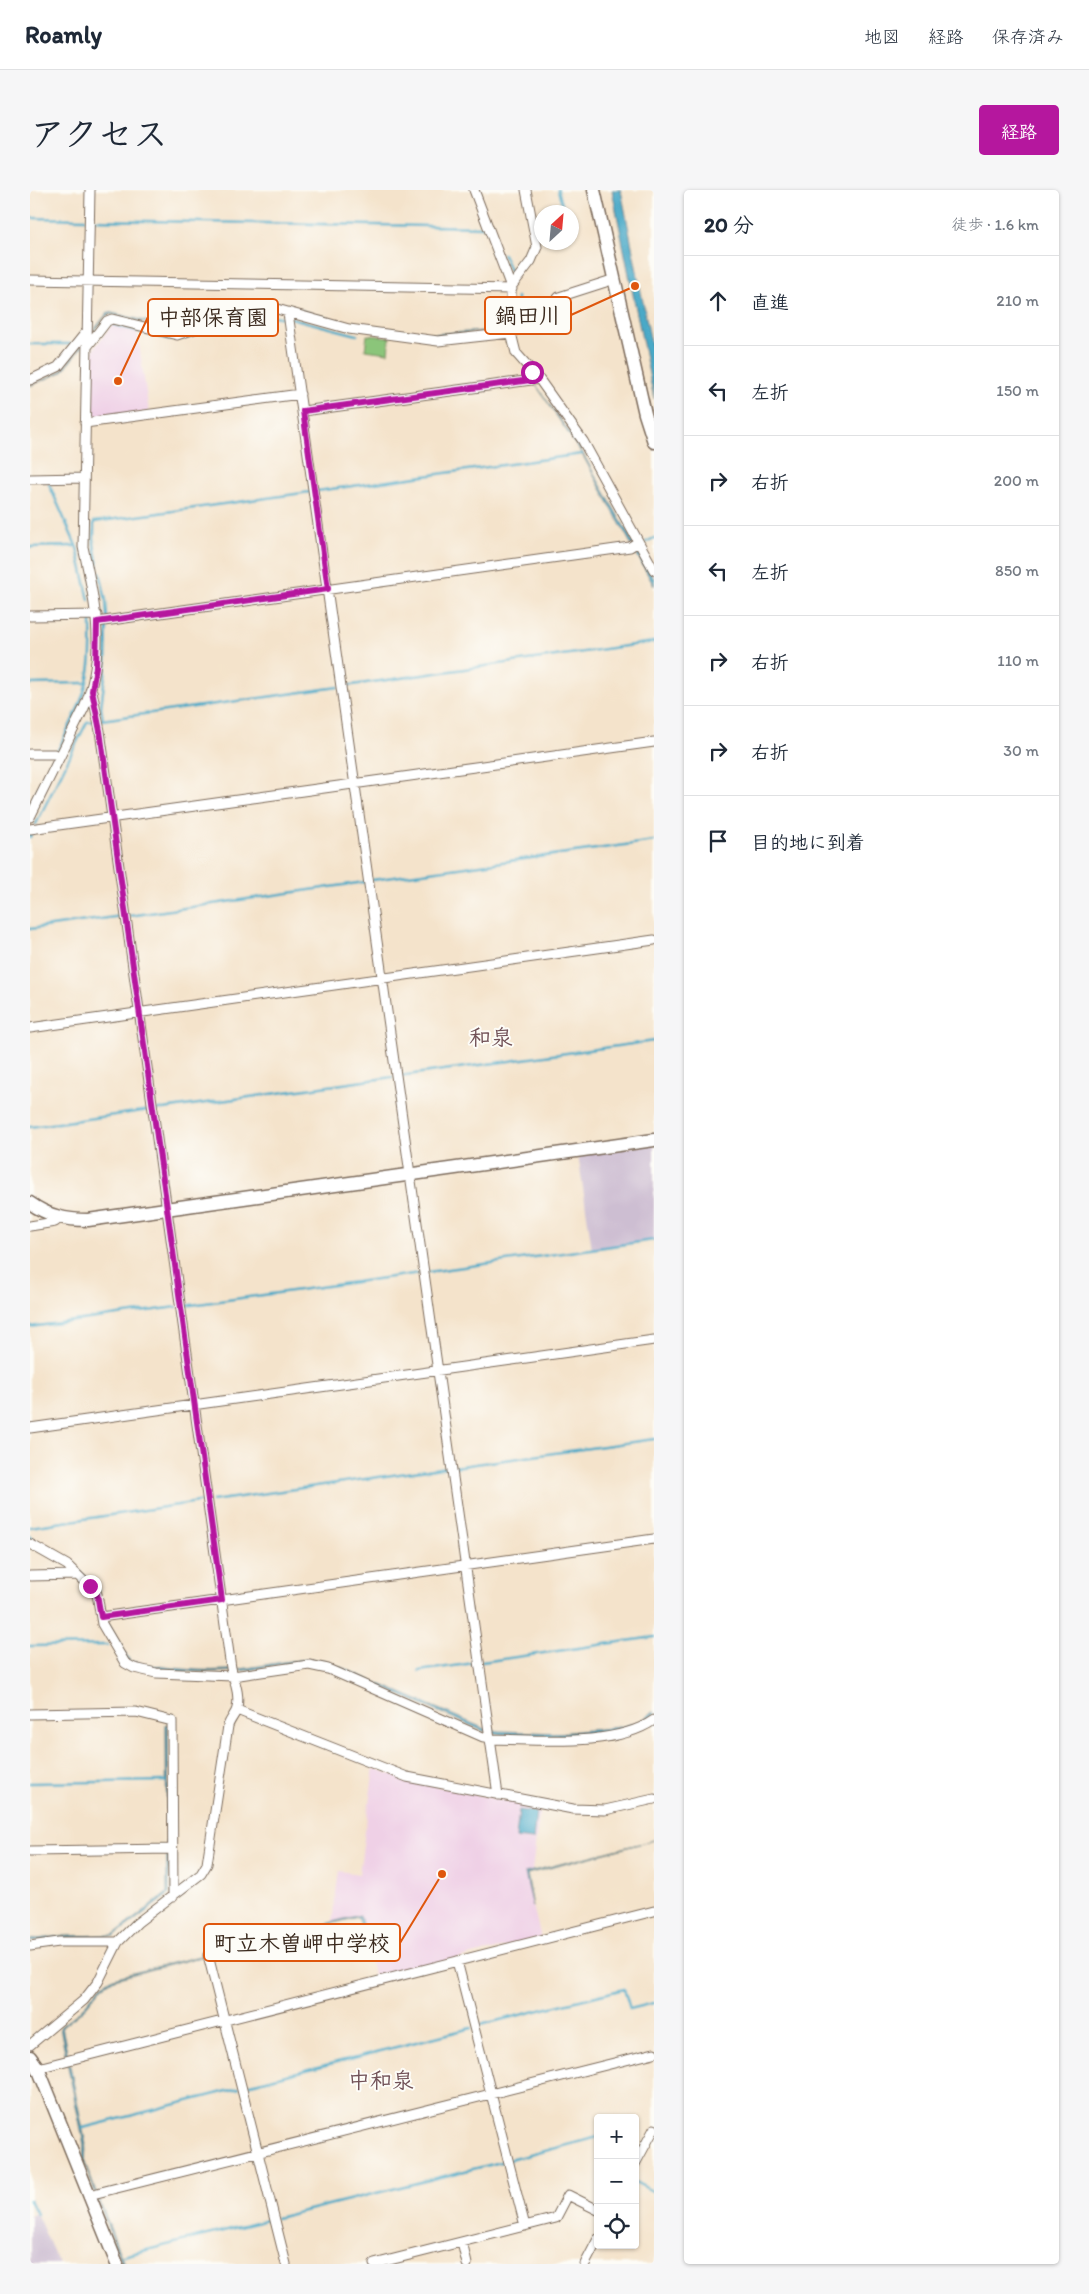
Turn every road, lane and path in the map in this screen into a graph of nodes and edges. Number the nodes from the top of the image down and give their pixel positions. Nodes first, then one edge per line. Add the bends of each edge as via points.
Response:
1 (90, 190) edge
2 (474, 190) edge
3 (526, 190) edge
4 (594, 190) edge
5 (615, 279) junction
6 (30, 280) edge
7 (88, 281) junction
8 (512, 288) junction
9 (288, 312) junction
10 (511, 333) junction
11 (87, 338) junction
12 (538, 379) junction
13 (30, 380) edge
14 (300, 394) junction
15 (303, 411) junction
16 (85, 423) junction
17 (654, 442) edge
18 (84, 478) junction
19 (30, 479) edge
20 (635, 544) junction
21 (654, 570) edge
22 (328, 589) junction
23 (30, 616) edge
24 (97, 618) junction
25 (92, 691) junction
26 (654, 742) edge
27 (30, 754) edge
28 (60, 756) junction
29 (355, 783) junction
30 (30, 817) edge
31 (112, 818) junction
32 (30, 829) edge
33 (654, 940) edge
34 (383, 978) junction
35 (139, 1013) junction
36 (30, 1028) edge
37 (654, 1140) edge
38 (411, 1174) junction
39 (30, 1203) edge
40 (167, 1208) junction
41 (60, 1218) junction
42 (30, 1226) edge
43 (654, 1340) edge
44 (438, 1370) junction
45 (195, 1404) junction
46 (30, 1428) edge
47 (654, 1539) edge
48 (30, 1544) edge
49 (465, 1565) junction
50 (77, 1575) junction
51 (30, 1576) edge
52 (222, 1600) junction
53 (101, 1617) junction
54 (232, 1672) junction
55 (237, 1710) junction
56 (30, 1714) edge
57 (654, 1720) edge
58 (489, 1735) junction
59 (498, 1796) junction
60 (654, 1799) edge
61 (170, 1849) junction
62 (30, 1851) edge
63 (173, 1896) junction
64 (654, 1911) edge
65 (118, 1942) junction
66 (30, 1946) edge
67 (208, 1955) dead end
68 (457, 1961) junction
69 (225, 2020) junction
70 (30, 2045) edge
71 (654, 2053) edge
72 (30, 2057) edge
73 (38, 2068) junction
74 (491, 2094) junction
75 (654, 2129) edge
76 (258, 2152) junction
77 (638, 2159) edge
78 (93, 2194) junction
79 (594, 2208) edge
80 (525, 2226) junction
81 (462, 2242) junction
82 (594, 2247) edge
83 (117, 2264) edge
84 (286, 2264) edge
85 (374, 2264) edge
86 (468, 2264) edge
87 (585, 2264) edge

1 - 7 street
2 - 8 street
3 - 8 street via 537,247
4 - 5 street
5 - 10 street via 559,297 538,320
5 - 17 street
6 - 7 street
7 - 8 street
7 - 11 street
8 - 10 street
9 - 10 street via 349,329 438,340
9 - 11 street via 260,307 177,335 112,319
9 - 14 street
10 - 12 street via 516,353
11 - 13 street via 58,368
11 - 16 street
12 - 15 street
12 - 20 street via 583,441
14 - 15 street
14 - 16 street
15 - 22 street
16 - 18 street
18 - 19 street
18 - 24 street via 83,547
20 - 21 street
20 - 22 street
22 - 24 street
22 - 29 street
23 - 24 street
24 - 25 street
25 - 28 street
25 - 31 street
26 - 29 street
27 - 28 street
28 - 30 street
29 - 31 street
29 - 34 street
31 - 32 street
31 - 35 street
33 - 34 street
34 - 35 street
34 - 38 street
35 - 36 street
35 - 40 street
37 - 38 street
38 - 40 street
38 - 44 street
39 - 41 street
40 - 41 street via 88,1220
40 - 45 street
41 - 42 street via 55,1222
43 - 44 street
44 - 45 street
44 - 49 street
45 - 46 street
45 - 52 street
47 - 49 street
48 - 50 street via 60,1560
49 - 52 street
49 - 58 street
50 - 51 street
50 - 53 street via 97,1594
52 - 53 street
52 - 54 street
53 - 54 street via 127,1666 156,1673
54 - 55 street via 237,1684
54 - 58 street via 323,1667 483,1737
55 - 59 street via 407,1777
55 - 63 street via 228,1726 207,1864 198,1878
56 - 61 street via 136,1712 172,1721
57 - 58 street via 619,1735 559,1740
58 - 59 street
59 - 60 street via 590,1810 618,1808
61 - 62 street
61 - 63 street
63 - 65 street
64 - 68 street
65 - 66 street via 59,1942
65 - 70 street via 98,1982 84,2000
67 - 69 street
68 - 69 street
68 - 74 street
69 - 73 street
69 - 76 street
71 - 74 street
72 - 73 street
73 - 78 street
74 - 76 street
74 - 80 street
75 - 77 street
76 - 78 street
76 - 84 street
78 - 83 street
79 - 80 street via 568,2195 556,2218
80 - 81 street
81 - 85 street
81 - 86 street
82 - 87 street

